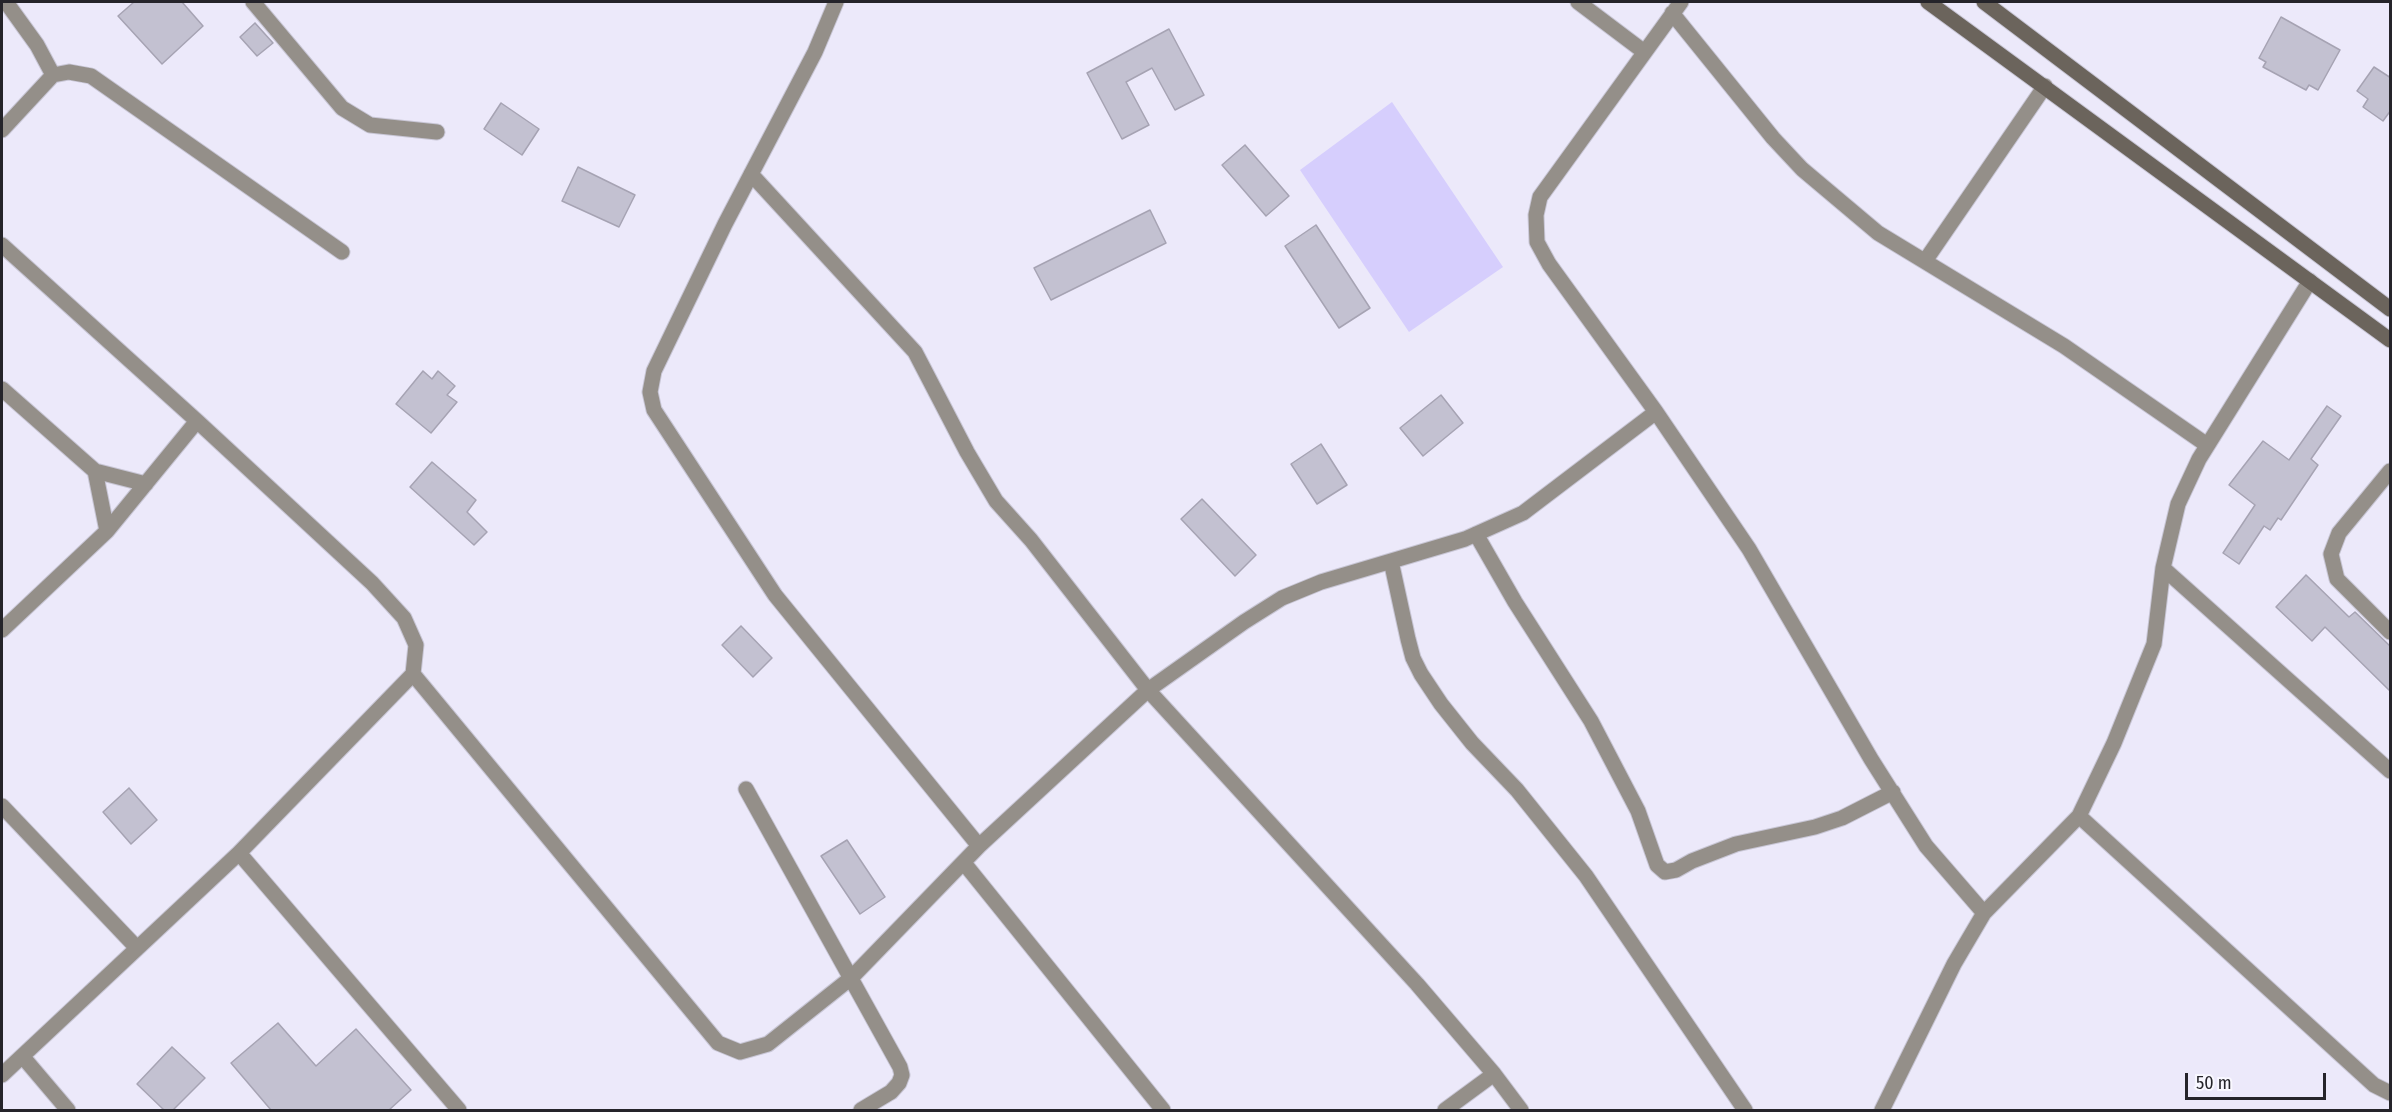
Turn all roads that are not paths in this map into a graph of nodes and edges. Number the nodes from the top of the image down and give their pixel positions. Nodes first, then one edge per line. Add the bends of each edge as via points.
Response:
1 (6, 2) edge
2 (254, 2) edge
3 (836, 2) edge
4 (1578, 2) edge
5 (1928, 2) edge
6 (1983, 2) edge
7 (1676, 7) edge
8 (1643, 51) junction
9 (52, 75) junction
10 (2045, 86) junction
11 (2, 130) edge
12 (436, 132) dead end
13 (751, 174) junction
14 (2, 244) edge
15 (342, 252) dead end
16 (1925, 261) junction
17 (2310, 281) junction
18 (2390, 308) edge
19 (2391, 340) edge
20 (2, 389) edge
21 (1656, 412) junction
22 (197, 421) junction
23 (2207, 445) junction
24 (95, 471) junction
25 (2391, 471) edge
26 (146, 484) junction
27 (107, 531) junction
28 (1476, 534) junction
29 (1391, 561) junction
30 (2163, 568) junction
31 (2, 630) edge
32 (2391, 632) edge
33 (413, 674) junction
34 (1148, 690) junction
35 (2391, 771) edge
36 (746, 789) dead end
37 (1893, 792) junction
38 (2, 806) edge
39 (2079, 816) junction
40 (979, 846) junction
41 (239, 853) junction
42 (964, 863) junction
43 (1984, 913) junction
44 (137, 948) junction
45 (851, 978) junction
46 (23, 1057) junction
47 (1494, 1074) junction
48 (2, 1076) edge
49 (2391, 1093) edge
50 (68, 1110) edge
51 (459, 1110) edge
52 (861, 1110) edge
53 (1163, 1110) edge
54 (1445, 1110) edge
55 (1521, 1110) edge
56 (1745, 1110) edge
57 (1882, 1110) edge

1 - 9 street
2 - 12 street via 342,108 370,125
3 - 13 street via 815,52
4 - 8 street
5 - 10 street
6 - 18 street
7 - 8 street
7 - 16 street via 1773,138 1802,169 1878,232
8 - 21 street via 1540,197 1536,215 1537,242 1549,264
9 - 11 street
9 - 15 street via 69,72 91,76
10 - 16 street
10 - 17 street
13 - 34 street via 915,352 996,501
13 - 40 street via 654,371 650,392 654,410 776,595
14 - 22 street
16 - 23 street via 2064,346
17 - 19 street
17 - 23 street
20 - 24 street
21 - 28 street via 1523,513
21 - 37 street via 1749,549
22 - 26 street
22 - 33 street via 372,583 404,618 416,645
23 - 30 street via 2178,504
24 - 26 street
24 - 27 street
25 - 32 street via 2339,533 2331,554 2337,579
26 - 27 street
27 - 31 street
28 - 29 street
28 - 37 street via 1591,721 1638,811 1657,865 1665,872 1736,844 1842,818
29 - 34 street via 1282,598
29 - 56 street via 1413,658 1421,674 1466,735 1517,790 1586,876
30 - 35 street
30 - 39 street via 2154,644
33 - 41 street
33 - 45 street via 718,1043 740,1052 768,1044
34 - 40 street
34 - 47 street via 1417,984
36 - 45 street
37 - 43 street via 1926,846
38 - 44 street
39 - 43 street
39 - 49 street via 2374,1085
40 - 42 street
41 - 44 street
41 - 51 street
42 - 45 street
42 - 53 street
43 - 57 street via 1954,964
44 - 46 street
45 - 52 street via 902,1075 891,1092
46 - 48 street
46 - 50 street
47 - 54 street
47 - 55 street

